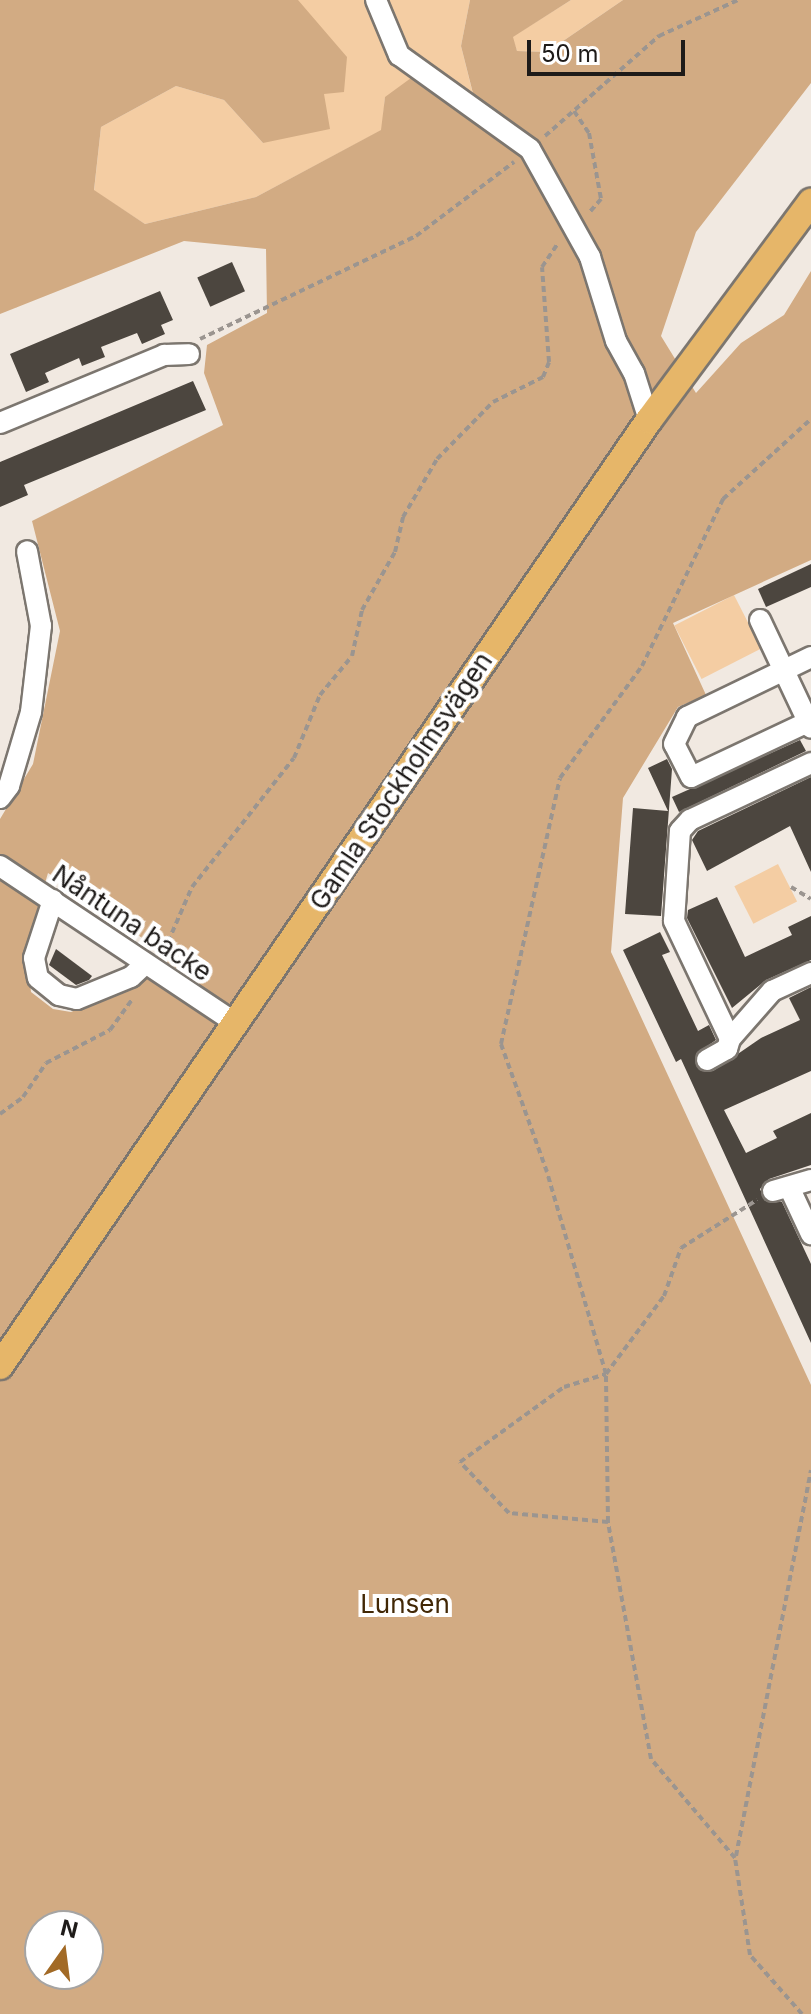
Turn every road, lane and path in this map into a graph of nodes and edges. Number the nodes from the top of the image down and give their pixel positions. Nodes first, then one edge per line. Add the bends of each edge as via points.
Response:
1 (376, 0) edge
2 (738, 0) edge
3 (574, 111) junction
4 (530, 149) junction
5 (811, 202) edge
6 (572, 223) junction
7 (189, 354) joint
8 (811, 419) edge
9 (649, 420) junction
10 (0, 423) edge
11 (27, 551) dead end
12 (760, 620) dead end
13 (811, 657) edge
14 (783, 670) junction
15 (810, 725) edge
16 (811, 763) edge
17 (0, 798) edge
18 (0, 866) edge
19 (791, 887) dead end
20 (811, 899) edge
21 (53, 900) junction
22 (150, 967) junction
23 (811, 973) edge
24 (235, 1023) junction
25 (730, 1039) junction
26 (707, 1060) dead end
27 (0, 1114) edge
28 (811, 1180) edge
29 (782, 1190) junction
30 (811, 1234) edge
31 (0, 1366) edge
32 (606, 1374) junction
33 (811, 1470) edge
34 (608, 1522) junction
35 (735, 1858) junction
36 (802, 2014) edge

1 - 4 street via 399,55
2 - 3 path via 659,36
3 - 4 path
3 - 6 path via 589,133 601,199
4 - 6 street
4 - 7 path via 416,236 262,305 201,337
5 - 9 main road, Gamla Stockholmsvägen
6 - 9 street via 590,257 616,341 634,373
6 - 22 path via 542,267 549,362 543,377 493,402 437,459 403,517 395,552 362,610 352,656 320,695 294,758 192,887
7 - 10 street via 164,355
8 - 32 path via 723,499 642,666 560,778 547,829 501,1044 547,1172
9 - 24 main road, Gamla Stockholmsvägen
11 - 17 street via 41,626 31,712 9,786
12 - 14 street
13 - 14 street
14 - 15 street
14 - 15 street via 687,717 674,744 691,777
16 - 25 street via 690,820 680,831 674,921
18 - 21 street, Nåntuna backe
19 - 20 path
21 - 22 street, Nåntuna backe
21 - 22 street via 43,916 34,958 38,978 59,995 77,999
22 - 24 street, Nåntuna backe
22 - 27 path via 110,1030 46,1063 23,1097
23 - 25 street via 772,991
24 - 31 main road, Gamla Stockholmsvägen
25 - 26 street via 727,1049
28 - 29 street
29 - 30 street
29 - 32 path via 681,1248 664,1296
32 - 34 path
32 - 34 path via 564,1387 460,1462 509,1513
33 - 35 path
34 - 35 path via 651,1759
35 - 36 path via 750,1955

